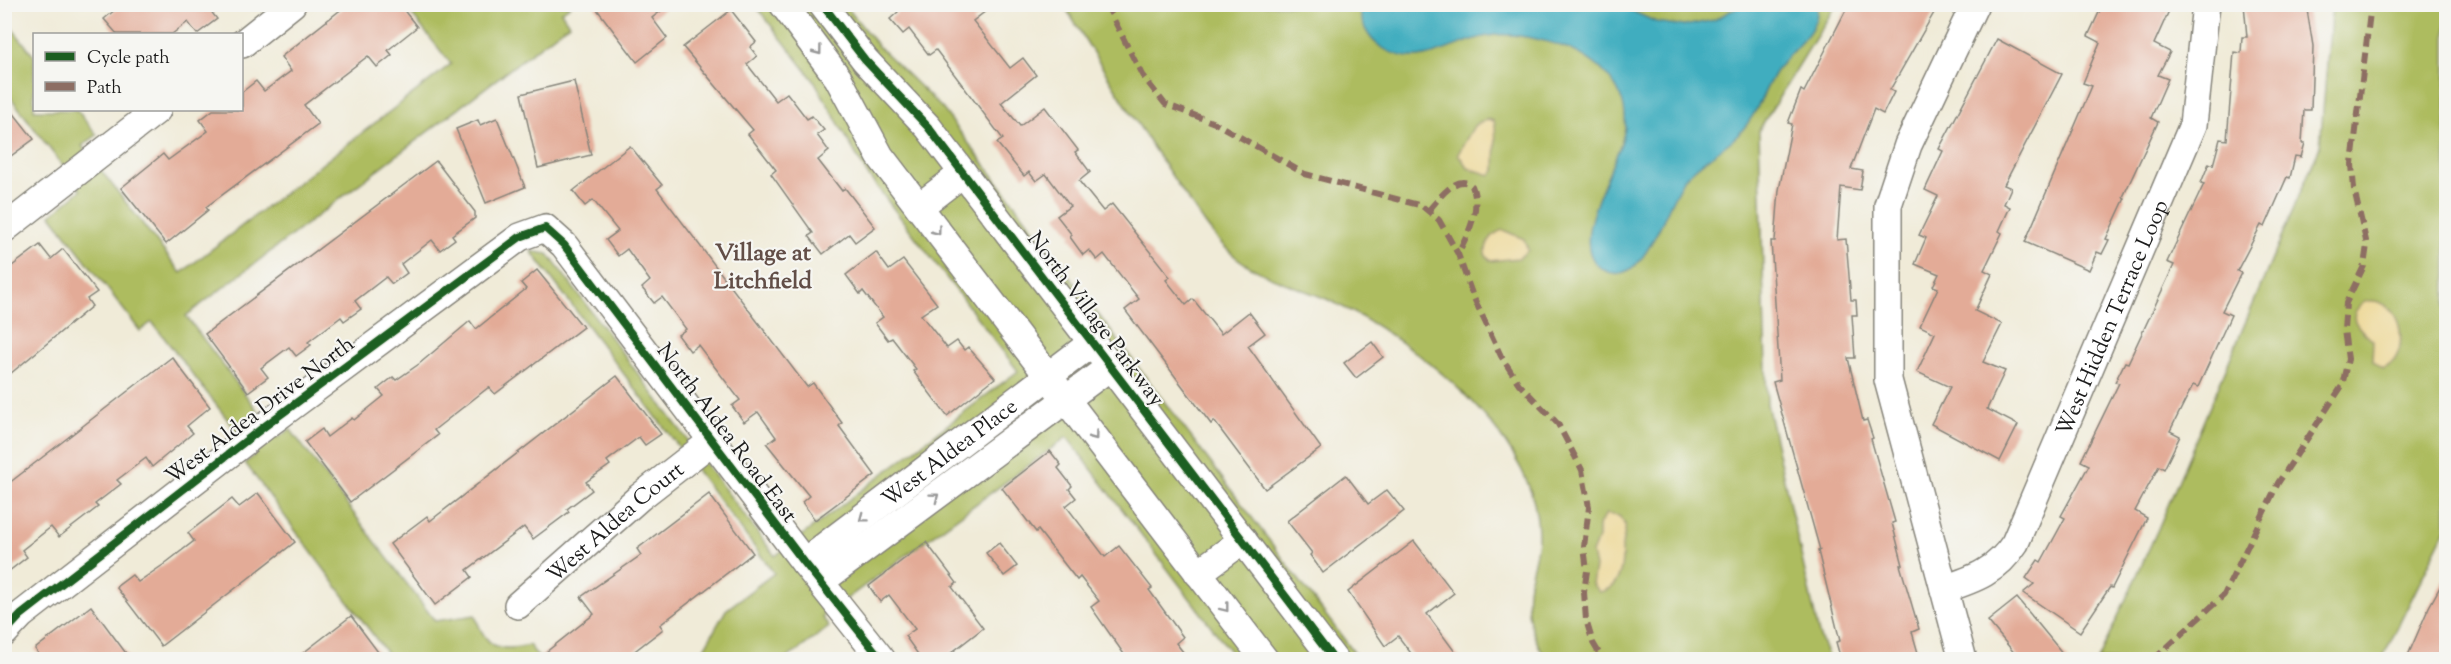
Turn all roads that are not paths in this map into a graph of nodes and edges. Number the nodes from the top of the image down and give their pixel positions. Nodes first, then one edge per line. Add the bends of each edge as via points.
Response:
1 (292, 4) edge
2 (783, 4) edge
3 (822, 4) edge
4 (1975, 4) edge
5 (2206, 4) edge
6 (243, 43) edge
7 (157, 111) edge
8 (963, 173) junction
9 (920, 207) junction
10 (545, 228) joint
11 (4, 229) edge
12 (1093, 342) junction
13 (1111, 366) junction
14 (1048, 376) junction
15 (1066, 400) junction
16 (712, 441) junction
17 (1243, 540) junction
18 (812, 572) junction
19 (1198, 573) junction
20 (1944, 589) junction
21 (518, 605) dead end
22 (4, 633) edge
23 (882, 660) edge
24 (1265, 660) edge
25 (1335, 660) edge
26 (1964, 660) edge

1 - 6 street
2 -> 9 street via 838,78 880,156
3 - 8 street, North Village Parkway
4 - 20 street via 1908,145 1888,205 1888,380
5 - 20 street, West Hidden Terrace Loop via 2193,125 2015,543 1987,574
7 - 11 street
8 - 9 street
8 - 12 street, North Village Parkway
9 -> 14 street
10 - 16 street, North Aldea Road East via 564,244
10 - 22 street, West Aldea Drive North via 520,237 265,426 21,615
12 - 13 street, North Village Parkway
12 - 14 street, West Aldea Place
13 - 15 street, West Aldea Place
13 - 17 street, North Village Parkway
14 - 15 street
14 -> 18 street, West Aldea Place
18 -> 15 street, West Aldea Place
15 -> 19 street
16 - 18 street, North Aldea Road East
16 - 21 street, West Aldea Court via 640,497
17 - 19 street
17 - 25 street, North Village Parkway
18 - 23 street, North Aldea Road East
19 -> 24 street
20 - 26 street

